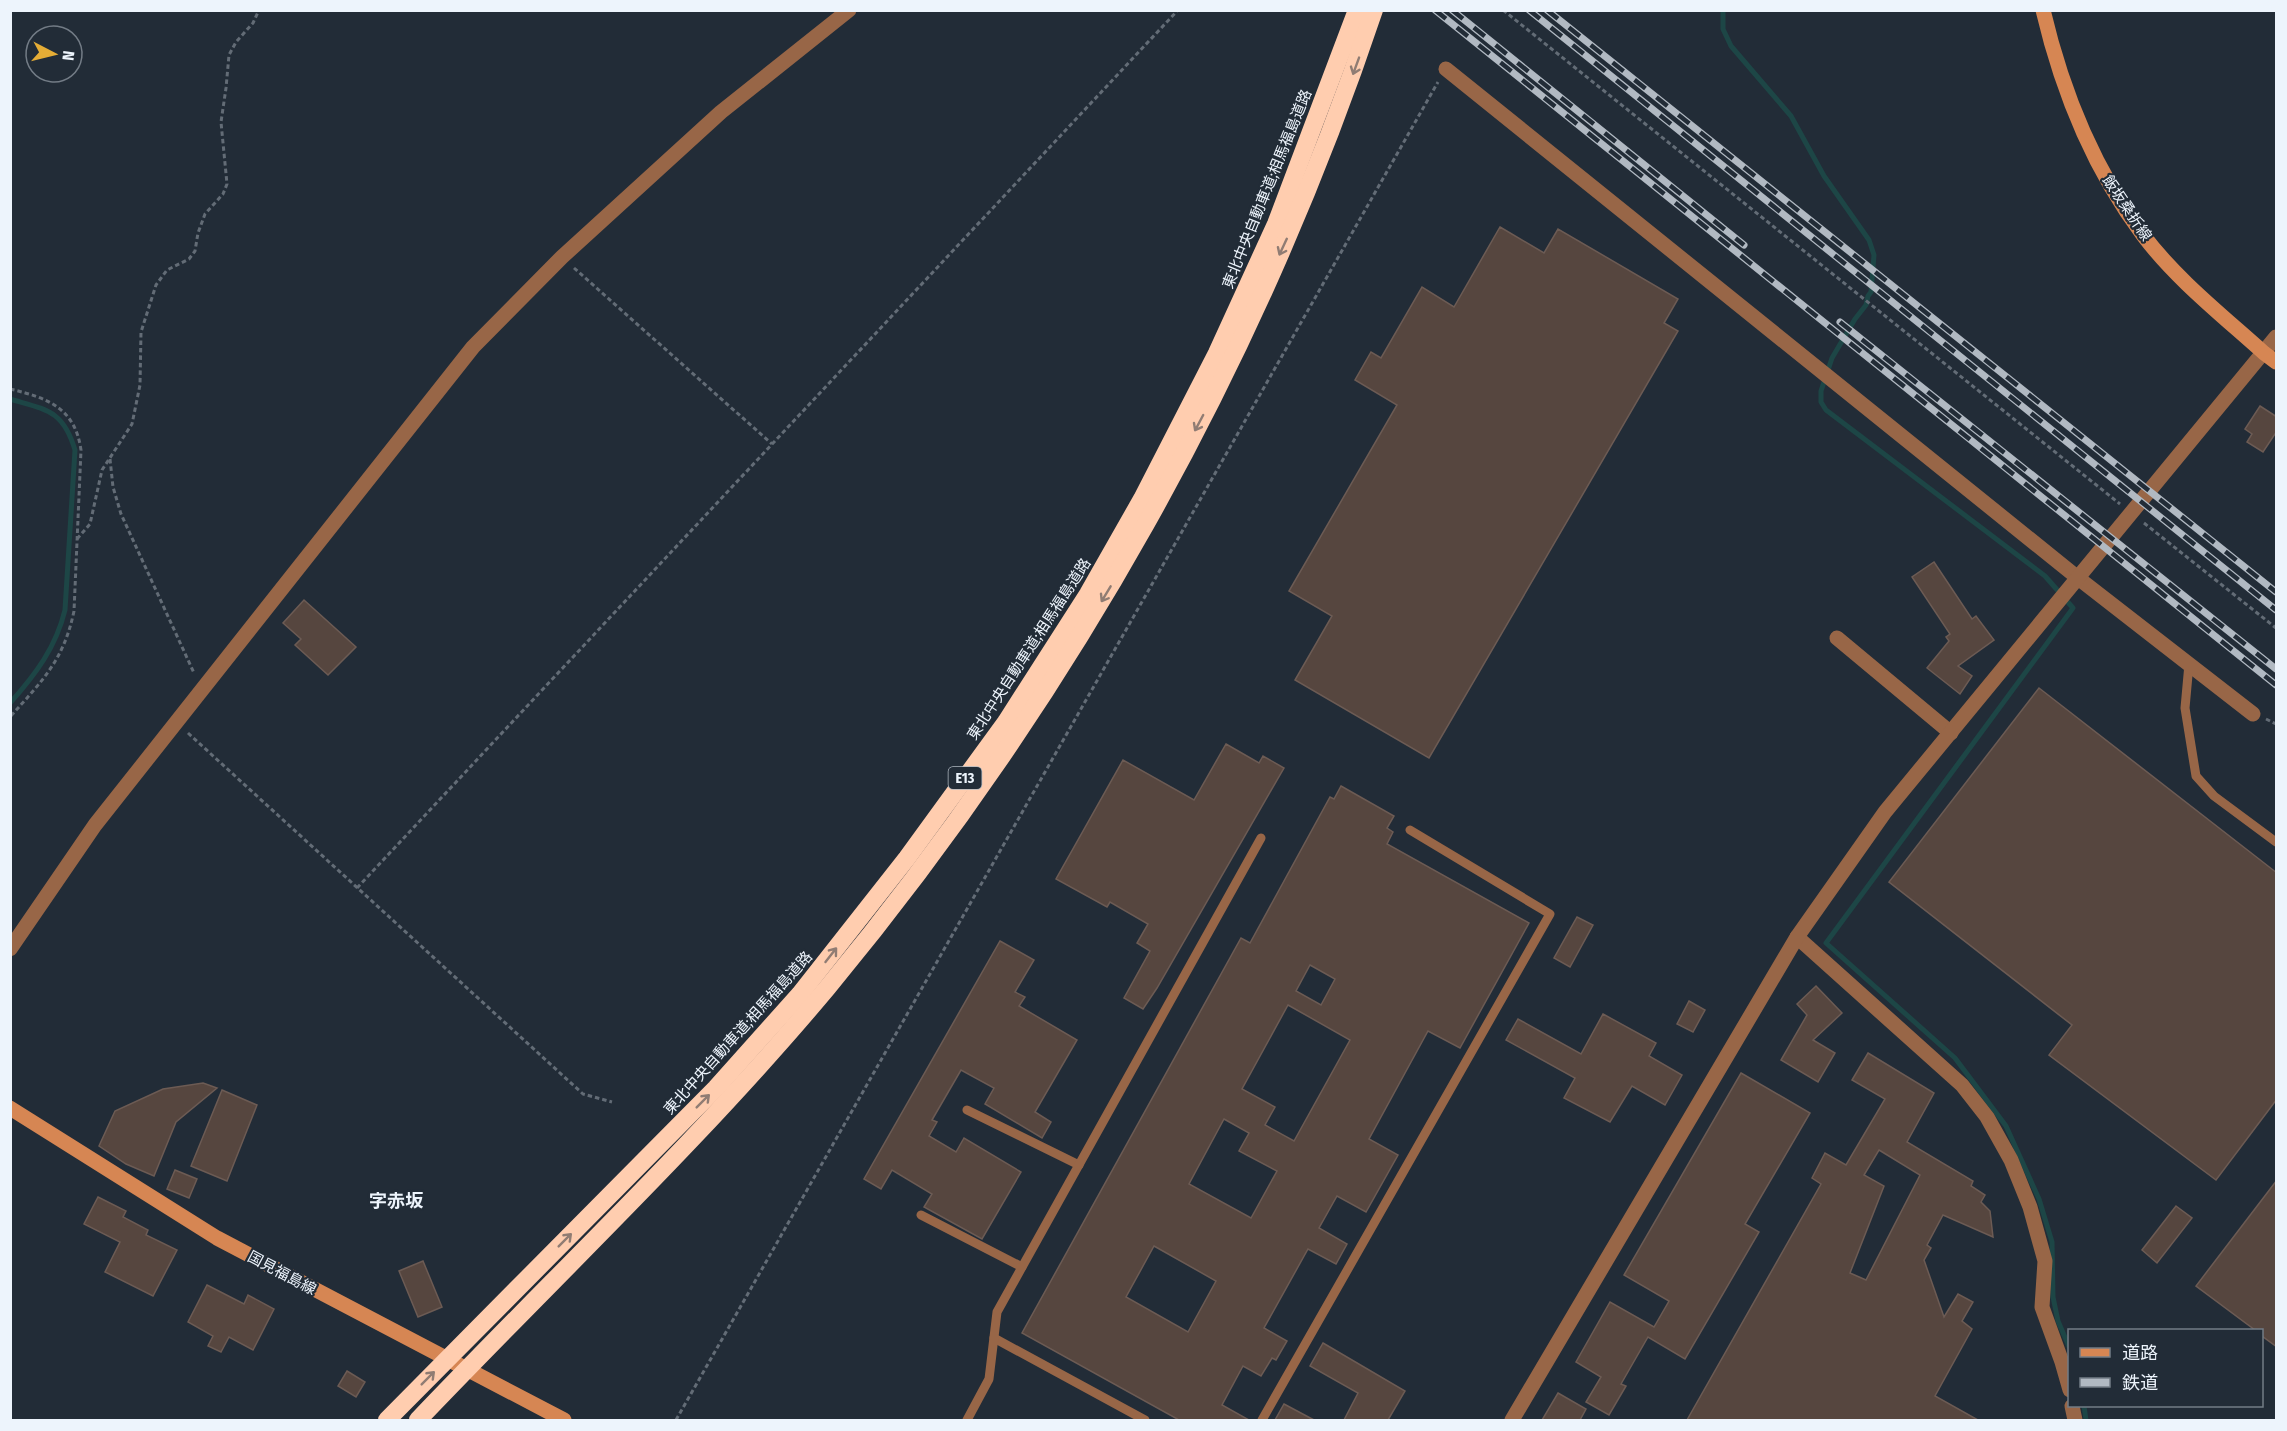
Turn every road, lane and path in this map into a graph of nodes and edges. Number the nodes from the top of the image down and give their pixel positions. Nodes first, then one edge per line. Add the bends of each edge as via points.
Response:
1 (259, 10) edge
2 (849, 10) edge
3 (1178, 10) edge
4 (1357, 10) edge
5 (1374, 10) edge
6 (1503, 10) edge
7 (2043, 10) edge
8 (1446, 69) joint
9 (562, 257) junction
10 (2277, 337) edge
11 (2270, 357) edge
12 (10, 388) edge
13 (772, 444) junction
14 (110, 457) junction
15 (2123, 506) dead end
16 (2139, 519) dead end
17 (77, 538) junction
18 (2078, 578) junction
19 (2277, 628) edge
20 (1837, 638) dead end
21 (2189, 664) junction
22 (201, 689) junction
23 (2253, 714) dead end
24 (10, 717) edge
25 (176, 721) junction
26 (1951, 733) junction
27 (1410, 830) dead end
28 (1261, 838) dead end
29 (2277, 842) edge
30 (357, 888) junction
31 (1797, 937) junction
32 (10, 949) edge
33 (612, 1102) dead end
34 (10, 1108) edge
35 (967, 1110) dead end
36 (1079, 1165) junction
37 (921, 1215) dead end
38 (1022, 1267) junction
39 (994, 1338) junction
40 (2068, 1383) edge
41 (387, 1420) edge
42 (418, 1420) edge
43 (564, 1420) edge
44 (676, 1420) edge
45 (967, 1420) edge
46 (1145, 1420) edge
47 (1262, 1420) edge
48 (1512, 1420) edge

1 - 14 path via 229,54 220,122 227,184 206,214 189,259 167,270 156,285 141,332 135,415
2 - 9 street via 721,112
3 - 13 path
41 -> 4 highway, 東北中央自動車道;相馬福島道路 / E13 via 716,1088 801,994 1006,722 1088,594 1217,353 1275,224
5 -> 42 highway, E13 via 1290,232 1225,375 1106,595 1031,714 927,860 820,995 711,1121
6 - 15 path
7 - 11 main road, 飯坂桑折線 via 2053,53 2079,123 2115,192 2144,235 2184,280
8 - 18 street
8 - 44 path
9 - 13 path
9 - 22 street via 473,347
10 - 11 street
11 - 18 street
12 - 17 path via 37,395 63,411 79,433
13 - 30 path
14 - 17 path via 102,470 90,524
14 - 22 path via 121,514
16 - 19 path
17 - 24 path via 74,611 69,634 52,669
18 - 21 street
18 - 26 street
20 - 26 street
21 - 23 street
21 - 29 lane via 2185,708 2196,776 2214,796
22 - 25 street
25 - 30 path
25 - 32 street via 95,825
26 - 31 street via 1885,812
27 - 47 lane via 1550,914
28 - 36 lane
30 - 33 path via 584,1094
31 - 40 street via 1962,1085 1987,1117 2012,1160 2030,1207 2045,1261 2042,1307
31 - 48 street
34 - 43 main road, 国見福島線 via 217,1238
35 - 36 lane
36 - 38 lane
37 - 38 lane
38 - 39 lane via 997,1312
39 - 45 lane via 989,1379
39 - 46 lane

